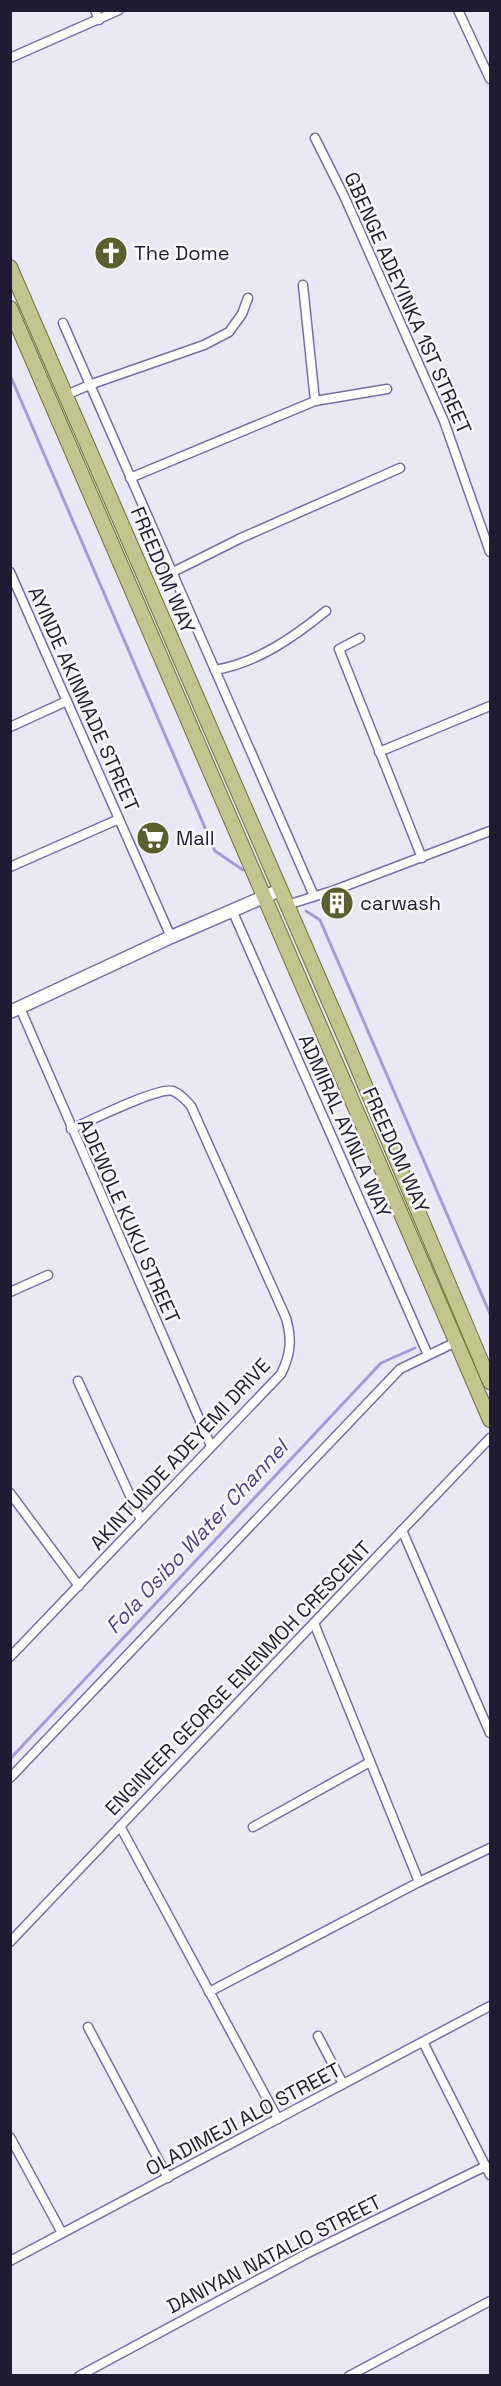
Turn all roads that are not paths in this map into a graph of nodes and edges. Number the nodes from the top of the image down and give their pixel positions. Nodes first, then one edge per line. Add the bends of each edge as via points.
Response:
1 (95, 10) edge
2 (119, 10) edge
3 (458, 10) edge
4 (99, 20) junction
5 (10, 58) edge
6 (490, 79) edge
7 (315, 138) dead end
8 (10, 267) edge
9 (303, 285) dead end
10 (248, 298) dead end
11 (10, 308) edge
12 (63, 323) dead end
13 (92, 384) junction
14 (387, 389) dead end
15 (66, 395) junction
16 (315, 401) junction
17 (400, 468) dead end
18 (130, 478) junction
19 (490, 552) edge
20 (10, 572) edge
21 (173, 572) junction
22 (13, 583) edge
23 (326, 610) dead end
24 (360, 638) dead end
25 (215, 670) junction
26 (67, 701) junction
27 (490, 706) edge
28 (10, 727) edge
29 (378, 752) junction
30 (119, 819) junction
31 (490, 831) edge
32 (422, 858) junction
33 (10, 867) edge
34 (280, 890) junction
35 (264, 896) junction
36 (314, 897) junction
37 (286, 905) junction
38 (232, 910) junction
39 (171, 937) junction
40 (15, 1010) edge
41 (71, 1129) junction
42 (48, 1275) dead end
43 (10, 1292) edge
44 (458, 1341) junction
45 (428, 1354) junction
46 (78, 1381) dead end
47 (490, 1382) edge
48 (490, 1420) edge
49 (490, 1438) edge
50 (211, 1446) junction
51 (10, 1493) edge
52 (141, 1520) junction
53 (402, 1530) junction
54 (79, 1586) junction
55 (314, 1623) junction
56 (10, 1657) edge
57 (490, 1732) edge
58 (370, 1762) junction
59 (10, 1778) edge
60 (120, 1826) junction
61 (253, 1827) dead end
62 (490, 1848) edge
63 (419, 1882) junction
64 (10, 1942) edge
65 (209, 1992) junction
66 (490, 2006) edge
67 (88, 2027) dead end
68 (318, 2036) dead end
69 (423, 2042) junction
70 (343, 2084) junction
71 (278, 2119) junction
72 (10, 2137) edge
73 (486, 2166) junction
74 (490, 2175) edge
75 (168, 2178) junction
76 (62, 2233) junction
77 (10, 2261) edge
78 (490, 2301) edge
79 (79, 2376) edge
80 (349, 2376) edge

1 - 4 street
2 - 4 street
3 - 6 street
4 - 5 street
7 - 19 street, GBENGE ADEYINKA 1ST STREET via 444,421
8 - 15 main road, FREEDOM WAY
9 - 16 street
10 - 13 street via 230,332
11 - 35 main road, FREEDOM WAY
12 - 13 street
13 - 15 street
13 - 18 street
14 - 16 street
15 - 34 main road, FREEDOM WAY
16 - 18 street
17 - 21 street
18 - 21 street
20 - 22 street, AYINDE AKINMADE STREET
21 - 25 street
22 - 26 street, AYINDE AKINMADE STREET
23 - 25 street via 269,651
24 - 29 street via 339,649
25 - 36 street
26 - 28 street
26 - 30 street, AYINDE AKINMADE STREET
27 - 29 street
29 - 32 street
30 - 33 street
30 - 39 street, AYINDE AKINMADE STREET
31 - 32 street
32 - 36 street
34 - 35 street
34 - 37 main road, FREEDOM WAY
35 - 38 street
35 - 44 main road, FREEDOM WAY
36 - 37 street
37 - 47 main road, FREEDOM WAY
38 - 39 street
38 - 45 street, ADMIRAL AYINLA WAY
39 - 40 street
40 - 41 street, ADEWOLE KUKU STREET
41 - 50 street, ADEWOLE KUKU STREET
41 - 50 street, AKINTUNDE ADEYEMI DRIVE via 156,1092 172,1091 185,1099 286,1318 291,1347 281,1374
42 - 43 street
44 - 45 street
44 - 48 main road, FREEDOM WAY
45 - 59 street via 400,1369 382,1387
46 - 52 street
49 - 53 street, ENGINEER GEORGE ENENMOH CRESCENT
50 - 52 street, AKINTUNDE ADEYEMI DRIVE
51 - 54 street
52 - 54 street, AKINTUNDE ADEYEMI DRIVE
53 - 55 street, ENGINEER GEORGE ENENMOH CRESCENT
53 - 57 street
54 - 56 street, AKINTUNDE ADEYEMI DRIVE
55 - 58 street
55 - 60 street, ENGINEER GEORGE ENENMOH CRESCENT
58 - 61 street
58 - 63 street
60 - 64 street, ENGINEER GEORGE ENENMOH CRESCENT
60 - 65 street
62 - 63 street
63 - 65 street
65 - 71 street
66 - 69 street, OLADIMEJI ALO STREET
67 - 75 street
68 - 70 street
69 - 70 street, OLADIMEJI ALO STREET
69 - 73 street
70 - 71 street, OLADIMEJI ALO STREET
71 - 75 street, OLADIMEJI ALO STREET
72 - 76 street
73 - 74 street
73 - 79 street, DANIYAN NATALIO STREET via 306,2254
75 - 76 street, OLADIMEJI ALO STREET
76 - 77 street, OLADIMEJI ALO STREET
78 - 80 street

